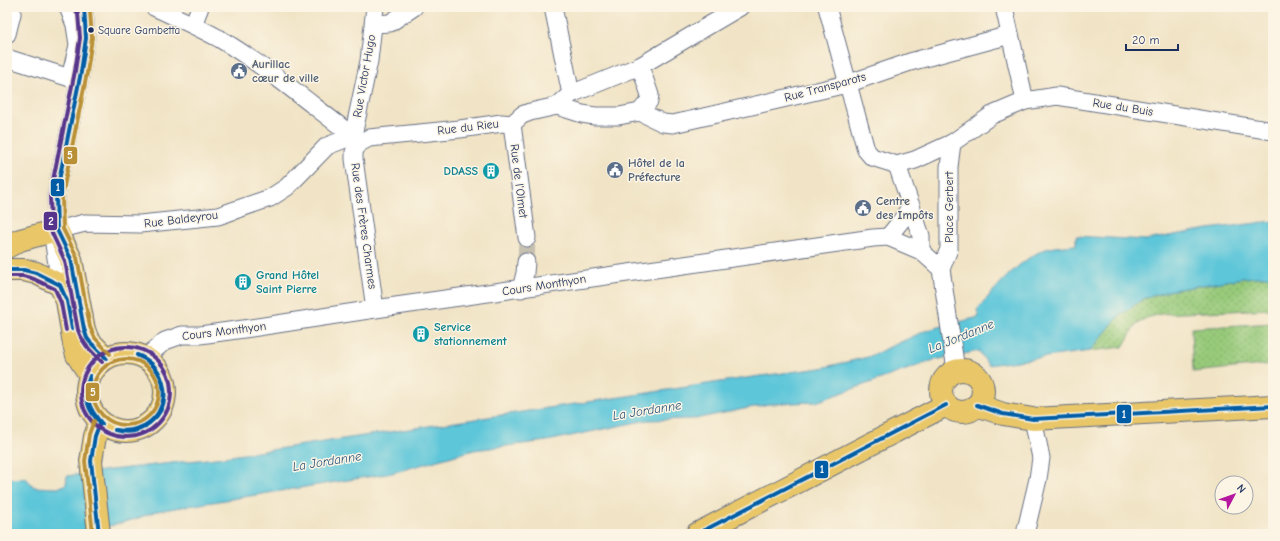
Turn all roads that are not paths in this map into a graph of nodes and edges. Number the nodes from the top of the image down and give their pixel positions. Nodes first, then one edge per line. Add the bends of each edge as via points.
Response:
1 (12, 7) edge
2 (154, 7) edge
3 (200, 7) edge
4 (374, 7) edge
5 (414, 7) edge
6 (553, 7) edge
7 (740, 7) edge
8 (827, 7) edge
9 (1004, 7) edge
10 (83, 8) edge
11 (374, 24) junction
12 (193, 25) junction
13 (7, 34) edge
14 (1010, 35) junction
15 (7, 58) edge
16 (640, 66) junction
17 (847, 84) junction
18 (571, 94) junction
19 (1026, 101) junction
20 (557, 106) junction
21 (640, 112) junction
22 (512, 124) junction
23 (1273, 131) edge
24 (356, 140) junction
25 (952, 143) junction
26 (897, 165) junction
27 (911, 206) junction
28 (57, 230) junction
29 (888, 237) junction
30 (527, 238) tunnel mouth
31 (7, 247) edge
32 (921, 251) junction
33 (526, 262) tunnel mouth
34 (941, 269) junction
35 (7, 270) edge
36 (60, 285) junction
37 (521, 289) junction
38 (375, 309) junction
39 (106, 358) junction
40 (145, 358) junction
41 (956, 364) junction
42 (90, 375) junction
43 (946, 405) junction
44 (977, 405) junction
45 (1273, 406) edge
46 (1033, 419) junction
47 (100, 423) junction
48 (99, 534) edge
49 (698, 534) edge
50 (1025, 534) edge

1 - 13 street
2 - 12 street
3 - 12 street
4 - 11 street, Rue Victor Hugo
5 - 11 street via 390,23
6 - 18 street
7 - 16 street, Rue du Rieu
8 - 17 street
9 - 14 street
10 - 15 street via 75,25 78,45 70,78
10 - 28 street via 86,38 56,195
11 - 24 street, Rue Victor Hugo
12 - 24 street via 269,72
14 - 17 street, Rue Transparots via 910,62
14 - 19 street
16 - 18 street, Rue du Rieu
16 - 21 street via 650,95 649,101
17 - 21 street, Rue Transparots via 673,124 663,123
17 - 26 street via 866,150 872,157
18 - 20 street, Rue du Rieu
19 - 23 street, Rue du Buis via 1057,96
19 - 25 street, Rue du Buis via 992,115
20 - 21 street via 595,116 619,116
20 - 22 street, Rue du Rieu via 530,112
22 - 24 street, Rue du Rieu via 502,122
22 - 30 street, Rue de l'Olmet
24 - 28 street, Rue Baldeyrou via 327,146 287,188 270,198 218,216 140,224 85,223
24 - 38 street, Rue des Frères Charmes via 354,158
25 - 26 street via 915,160
25 - 34 street, Place Gerbert via 949,167 949,249
26 - 27 street
27 - 29 street
27 - 32 street via 921,236
28 - 31 main road via 20,240
28 - 36 street via 54,244
28 - 39 main road via 71,259 87,338
29 - 32 street, Cours Monthyon
29 - 37 street, Cours Monthyon
32 - 34 street, Cours Monthyon
33 - 37 street
34 - 41 street
35 - 36 main road via 36,273
36 - 42 main road via 67,301 74,344
37 - 38 street, Cours Monthyon
38 - 40 street, Cours Monthyon via 200,335 182,335 164,341
39 - 40 main road via 119,353 132,353
39 - 42 main road
40 - 47 main road via 161,374 165,386 162,409 156,418 135,431 123,432
41 - 43 main road via 941,384 940,392
41 - 44 main road via 978,377 982,384 982,399
42 - 47 main road via 86,387 87,400 92,413
43 - 44 main road via 958,412 965,412
43 - 49 main road
44 - 46 main road via 1003,414
45 - 46 main road
46 - 50 street via 1041,458
47 - 48 main road via 91,461

